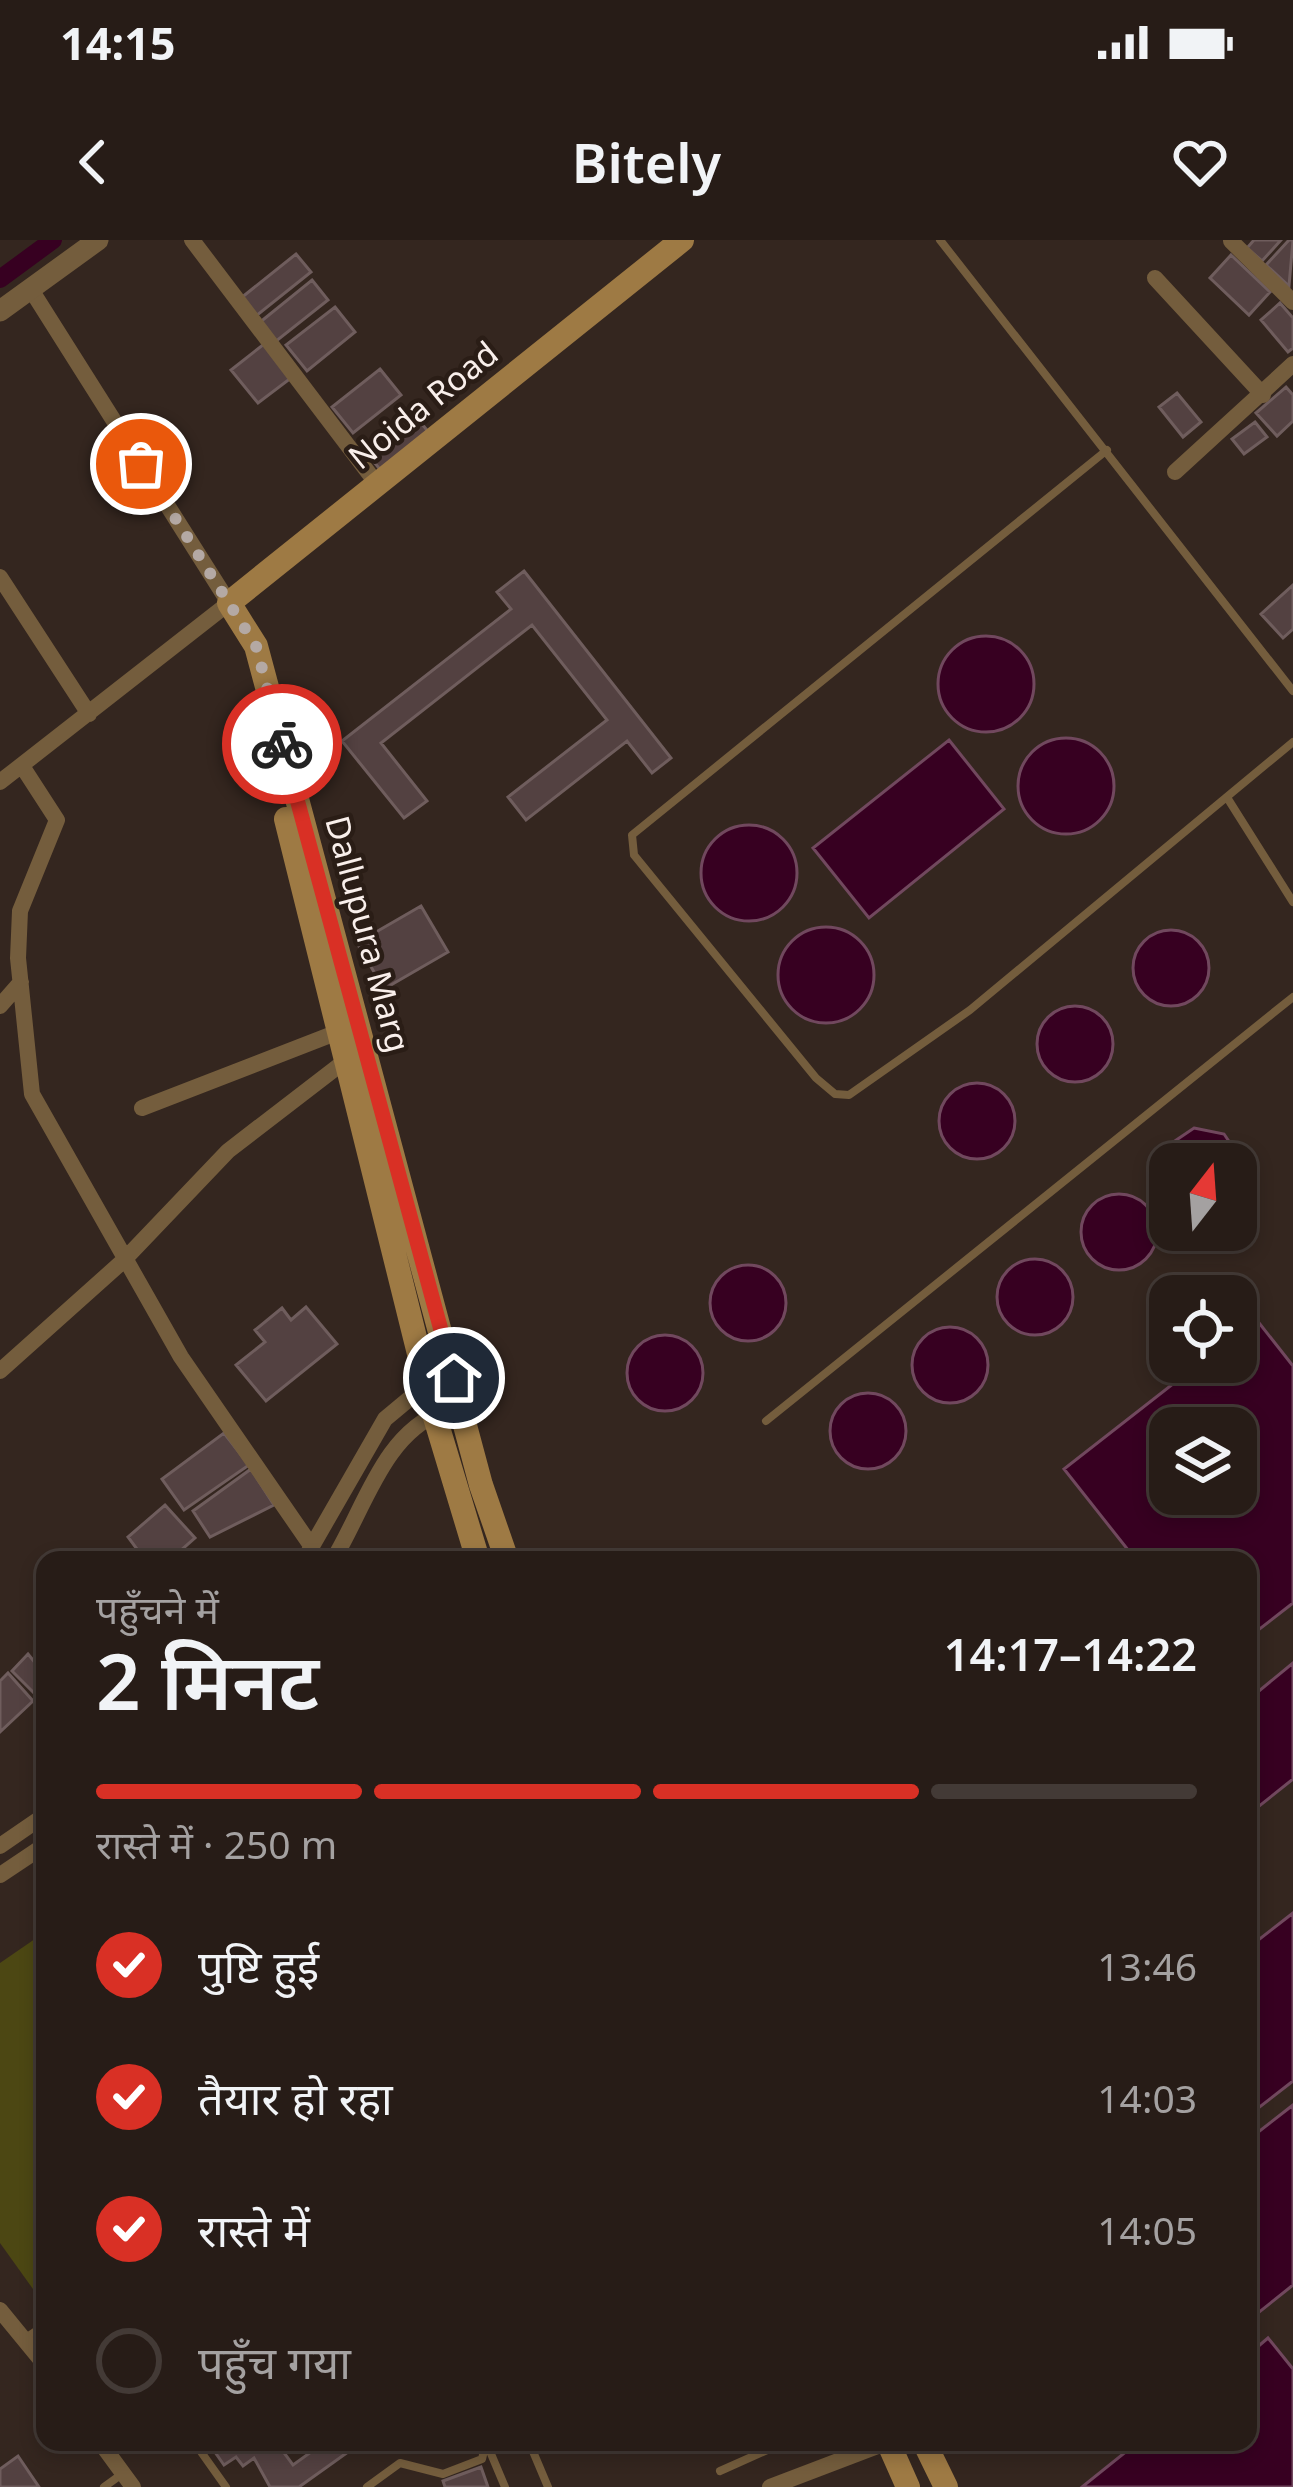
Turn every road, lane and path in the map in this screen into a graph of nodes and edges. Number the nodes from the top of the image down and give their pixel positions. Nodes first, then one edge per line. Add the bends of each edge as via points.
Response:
1 (98, 240) edge
2 (192, 240) edge
3 (682, 240) edge
4 (940, 240) edge
5 (1231, 241) edge
6 (1156, 278) dead end
7 (30, 288) junction
8 (1293, 302) edge
9 (0, 310) edge
10 (1293, 364) edge
11 (1262, 394) junction
12 (1107, 450) junction
13 (1175, 472) dead end
14 (376, 484) junction
15 (0, 577) edge
16 (230, 603) junction
17 (244, 629) junction
18 (1293, 691) edge
19 (89, 714) junction
20 (1293, 742) edge
21 (22, 766) junction
22 (0, 782) edge
23 (1228, 799) junction
24 (1293, 902) edge
25 (21, 982) junction
26 (1293, 997) edge
27 (0, 1006) edge
28 (338, 1032) junction
29 (345, 1061) junction
30 (142, 1108) dead end
31 (122, 1261) junction
32 (0, 1371) edge
33 (454, 1378) junction
34 (432, 1402) junction
35 (460, 1406) junction
36 (766, 1421) dead end
37 (306, 1551) edge
38 (310, 1551) edge
39 (338, 1551) edge
40 (475, 1551) edge
41 (504, 1551) edge
42 (36, 1821) edge
43 (0, 1846) edge
44 (36, 1851) edge
45 (0, 1876) edge
46 (0, 2310) edge
47 (36, 2331) edge
48 (26, 2338) junction
49 (36, 2352) edge
50 (107, 2451) edge
51 (200, 2451) edge
52 (485, 2451) edge
53 (490, 2451) edge
54 (533, 2451) edge
55 (764, 2451) edge
56 (861, 2451) edge
57 (884, 2451) edge
58 (886, 2451) edge
59 (928, 2451) edge
60 (720, 2471) dead end
61 (128, 2480) edge
62 (104, 2487) edge
63 (226, 2487) edge
64 (367, 2487) edge
65 (505, 2487) edge
66 (548, 2487) edge
67 (770, 2487) edge
68 (896, 2487) edge
69 (908, 2487) edge
70 (946, 2487) edge

1 - 7 street
2 - 14 street
3 - 14 main road, Noida Road
4 - 12 lane
5 - 8 street
6 - 11 street
7 - 9 street
7 - 16 street
10 - 11 street
11 - 13 street
12 - 18 lane
12 - 23 lane via 632,836 630,848 816,1078 849,1095 970,1010
14 - 16 main road, Noida Road
15 - 19 street
16 - 17 main road
16 - 19 street
17 - 28 main road, Dallupura Marg via 242,651
17 - 33 main road, Dallupura Marg via 256,646
19 - 21 street
20 - 23 lane
21 - 22 street
21 - 25 street via 58,820 20,911
23 - 24 lane
25 - 27 street
25 - 31 street via 32,1094
26 - 36 lane
28 - 29 main road, Dallupura Marg
28 - 30 street
29 - 31 street via 228,1151
29 - 34 main road, Dallupura Marg
31 - 32 street
31 - 37 street
33 - 34 street
33 - 35 main road, Dallupura Marg
34 - 35 street
34 - 38 street via 404,1400 385,1418
34 - 39 street via 386,1459
34 - 40 main road, Dallupura Marg
35 - 41 main road, Dallupura Marg
42 - 43 street
44 - 45 street
46 - 48 street
47 - 48 lane
48 - 49 street
50 - 61 street
51 - 63 lane
52 - 64 lane via 443,2474 400,2463
53 - 65 lane
54 - 66 lane
55 - 60 lane
56 - 67 street
57 - 68 street
58 - 69 main road
59 - 70 main road
61 - 62 lane

